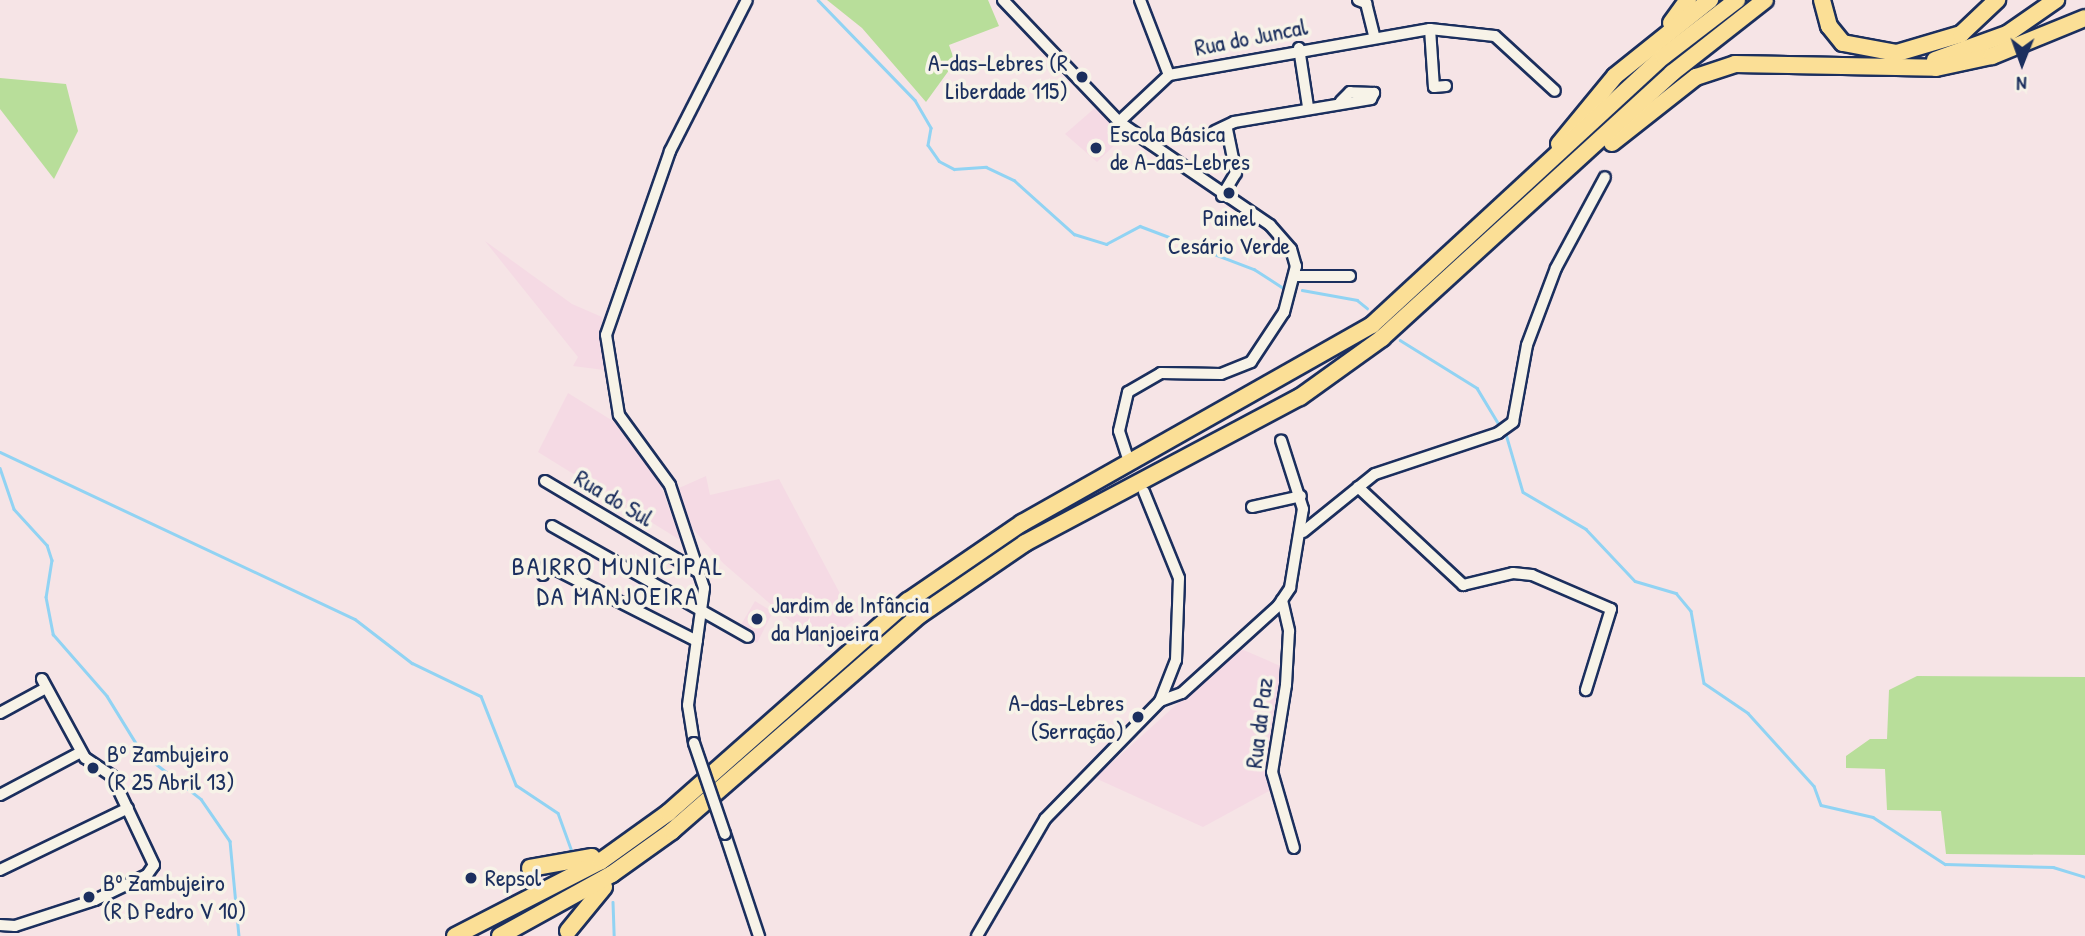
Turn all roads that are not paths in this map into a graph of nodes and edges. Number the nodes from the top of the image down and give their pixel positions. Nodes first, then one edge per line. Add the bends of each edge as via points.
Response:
1 (747, 0) edge
2 (1003, 0) edge
3 (1140, 0) edge
4 (1358, 0) edge
5 (1688, 0) edge
6 (1710, 0) edge
7 (1737, 0) edge
8 (1765, 0) edge
9 (1822, 0) edge
10 (1997, 0) edge
11 (2056, 0) edge
12 (2085, 18) edge
13 (1430, 29) junction
14 (1374, 35) junction
15 (1655, 43) junction
16 (1299, 48) junction
17 (1906, 67) junction
18 (1169, 75) junction
19 (1446, 86) dead end
20 (1555, 91) dead end
21 (1341, 101) dead end
22 (1308, 107) junction
23 (1119, 122) junction
24 (1227, 129) junction
25 (1215, 131) dead end
26 (1544, 166) junction
27 (1566, 171) junction
28 (1605, 177) dead end
29 (1222, 196) junction
30 (1297, 276) junction
31 (1350, 276) dead end
32 (1281, 440) dead end
33 (1127, 455) dead end
34 (545, 481) dead end
35 (1358, 487) junction
36 (1144, 492) dead end
37 (1301, 496) junction
38 (1252, 507) dead end
39 (552, 526) dead end
40 (1303, 532) junction
41 (698, 572) junction
42 (543, 575) dead end
43 (1282, 600) junction
44 (702, 615) junction
45 (748, 636) dead end
46 (697, 642) junction
47 (1586, 690) dead end
48 (1160, 701) junction
49 (0, 713) edge
50 (81, 752) junction
51 (0, 795) edge
52 (128, 808) junction
53 (635, 836) junction
54 (653, 845) junction
55 (1294, 848) dead end
56 (530, 868) dead end
57 (0, 870) edge
58 (0, 925) edge
59 (568, 930) dead end
60 (455, 936) edge
61 (500, 936) edge
62 (759, 936) edge
63 (977, 936) edge

1 - 41 street via 670,151 606,335 619,415 670,485
2 - 23 street
3 - 18 street
4 - 14 street via 1366,3
5 - 15 highway
6 - 15 highway
7 - 26 highway via 1664,56
8 - 27 highway via 1672,73
9 - 10 highway via 1829,26 1843,43 1897,53 1961,34
11 - 17 highway via 1996,38
12 - 17 highway via 1962,65
13 - 14 street, Rua do Juncal
13 - 19 street via 1429,87
13 - 20 street, Rua do Juncal via 1495,36
14 - 16 street, Rua do Juncal
15 - 26 highway via 1575,120
16 - 18 street, Rua do Juncal
16 - 22 street
17 - 27 highway via 1768,61 1711,70 1653,105 1600,154
18 - 23 street, Rua do Juncal
21 - 22 street
22 - 24 street via 1234,122
23 - 29 street
24 - 25 street
24 - 29 street via 1236,173
26 - 53 highway via 1372,324 1022,523 908,601
27 - 54 highway via 1382,338 1300,397 1025,543 920,615 802,724
28 - 35 street via 1556,268 1502,431 1389,467
29 - 30 street via 1270,225 1291,249
30 - 31 street
30 - 33 street via 1269,340 1240,369 1161,373 1128,392 1119,431
32 - 37 street
34 - 41 street, Rua do Sul
35 - 40 street
35 - 47 street via 1463,585 1513,573 1532,575 1611,609
36 - 48 street via 1176,561 1182,601 1176,660
37 - 38 street
37 - 40 street
39 - 44 street
40 - 43 street
41 - 44 street
42 - 46 street via 547,565
43 - 48 street via 1182,693
43 - 55 street, Rua da Paz via 1289,631 1286,685 1272,772
44 - 45 street
44 - 46 street
46 - 62 street, bridge via 688,705 694,743
48 - 63 street via 1054,806
49 - 50 street via 44,683
50 - 51 street
50 - 52 street via 112,776
52 - 57 street
52 - 58 street via 154,865 147,875 95,900 15,926
53 - 56 highway via 577,863
53 - 60 highway via 601,861
54 - 59 highway via 596,892
54 - 61 highway

